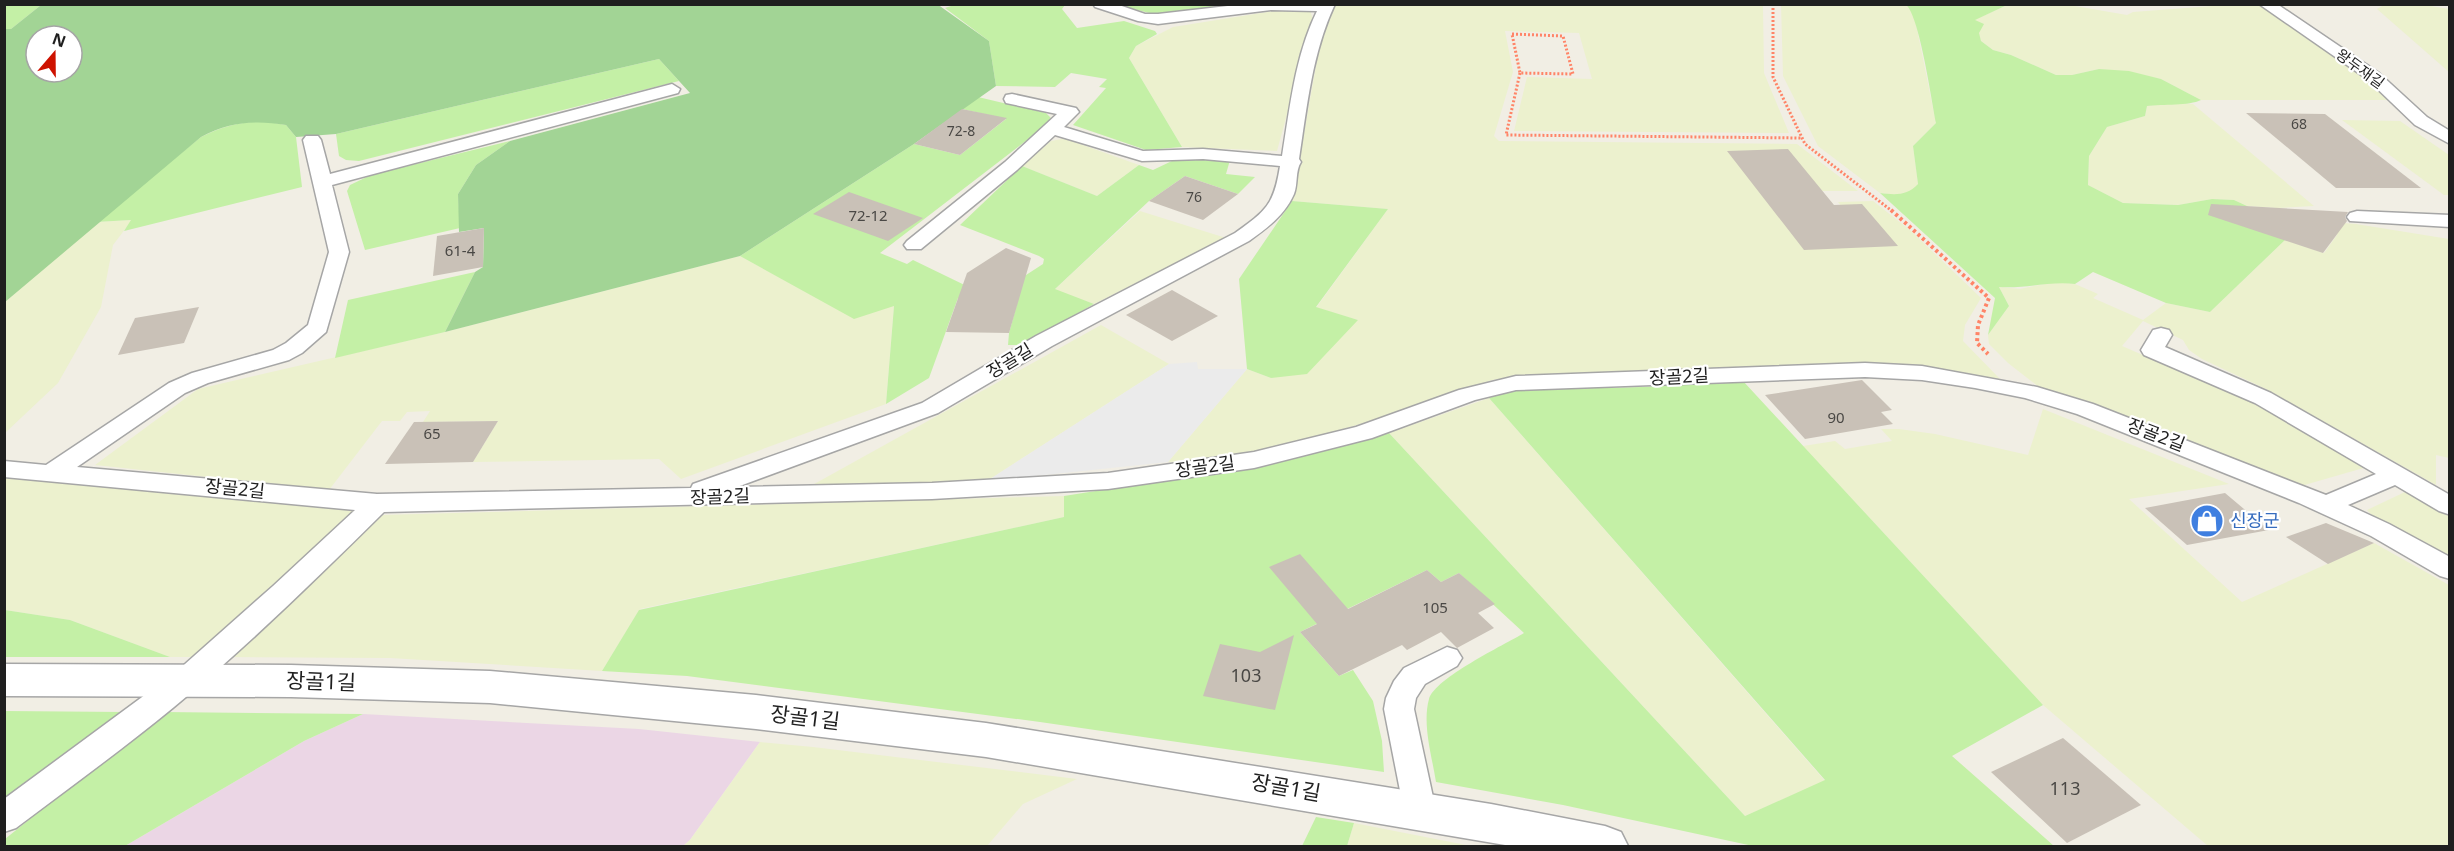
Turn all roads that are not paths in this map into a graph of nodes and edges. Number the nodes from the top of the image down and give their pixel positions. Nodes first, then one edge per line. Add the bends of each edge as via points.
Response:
1 (1100, 4) edge
2 (2266, 4) edge
3 (1327, 6) edge
4 (672, 89) dead end
5 (1012, 99) dead end
6 (1052, 129) junction
7 (2450, 139) edge
8 (312, 140) dead end
9 (1292, 162) junction
10 (322, 182) junction
11 (2357, 217) dead end
12 (2450, 221) edge
13 (914, 246) dead end
14 (2161, 336) dead end
15 (4, 469) edge
16 (53, 472) junction
17 (2396, 476) junction
18 (681, 498) junction
19 (377, 503) junction
20 (2325, 505) junction
21 (2448, 505) dead end
22 (2450, 569) edge
23 (1447, 658) dead end
24 (4, 680) edge
25 (185, 681) junction
26 (1420, 811) junction
27 (4, 818) edge
28 (1605, 846) edge

1 - 3 lane, 장골길 via 1158,20 1271,6
2 - 7 lane, 왕두재길 via 2373,76 2421,121
3 - 9 lane, 장골길 via 1316,29 1301,90
4 - 10 lane
5 - 6 lane via 1070,112
6 - 9 lane via 1142,156 1212,154
6 - 13 lane
8 - 10 lane
9 - 18 lane, 장골길 via 1285,193 1268,218 1242,237 1044,341 930,408
10 - 16 lane via 339,252 318,327 312,334 281,355 182,385
11 - 12 lane
14 - 17 lane via 2152,350 2262,398
15 - 16 lane, 장골2길
16 - 19 lane, 장골2길
17 - 20 lane
17 - 21 lane
18 - 19 lane, 장골2길
18 - 20 lane, 장골2길 via 1108,481 1254,460 1363,433 1467,395 1516,383 1865,370 1922,373 2029,392 2106,416
19 - 25 lane
20 - 22 lane, 장골2길
23 - 26 lane via 1411,678 1401,693 1399,709
24 - 25 street, 장골1길
25 - 26 street, 장골1길 via 490,687 756,712 986,741
25 - 27 lane
26 - 28 street, 장골1길

